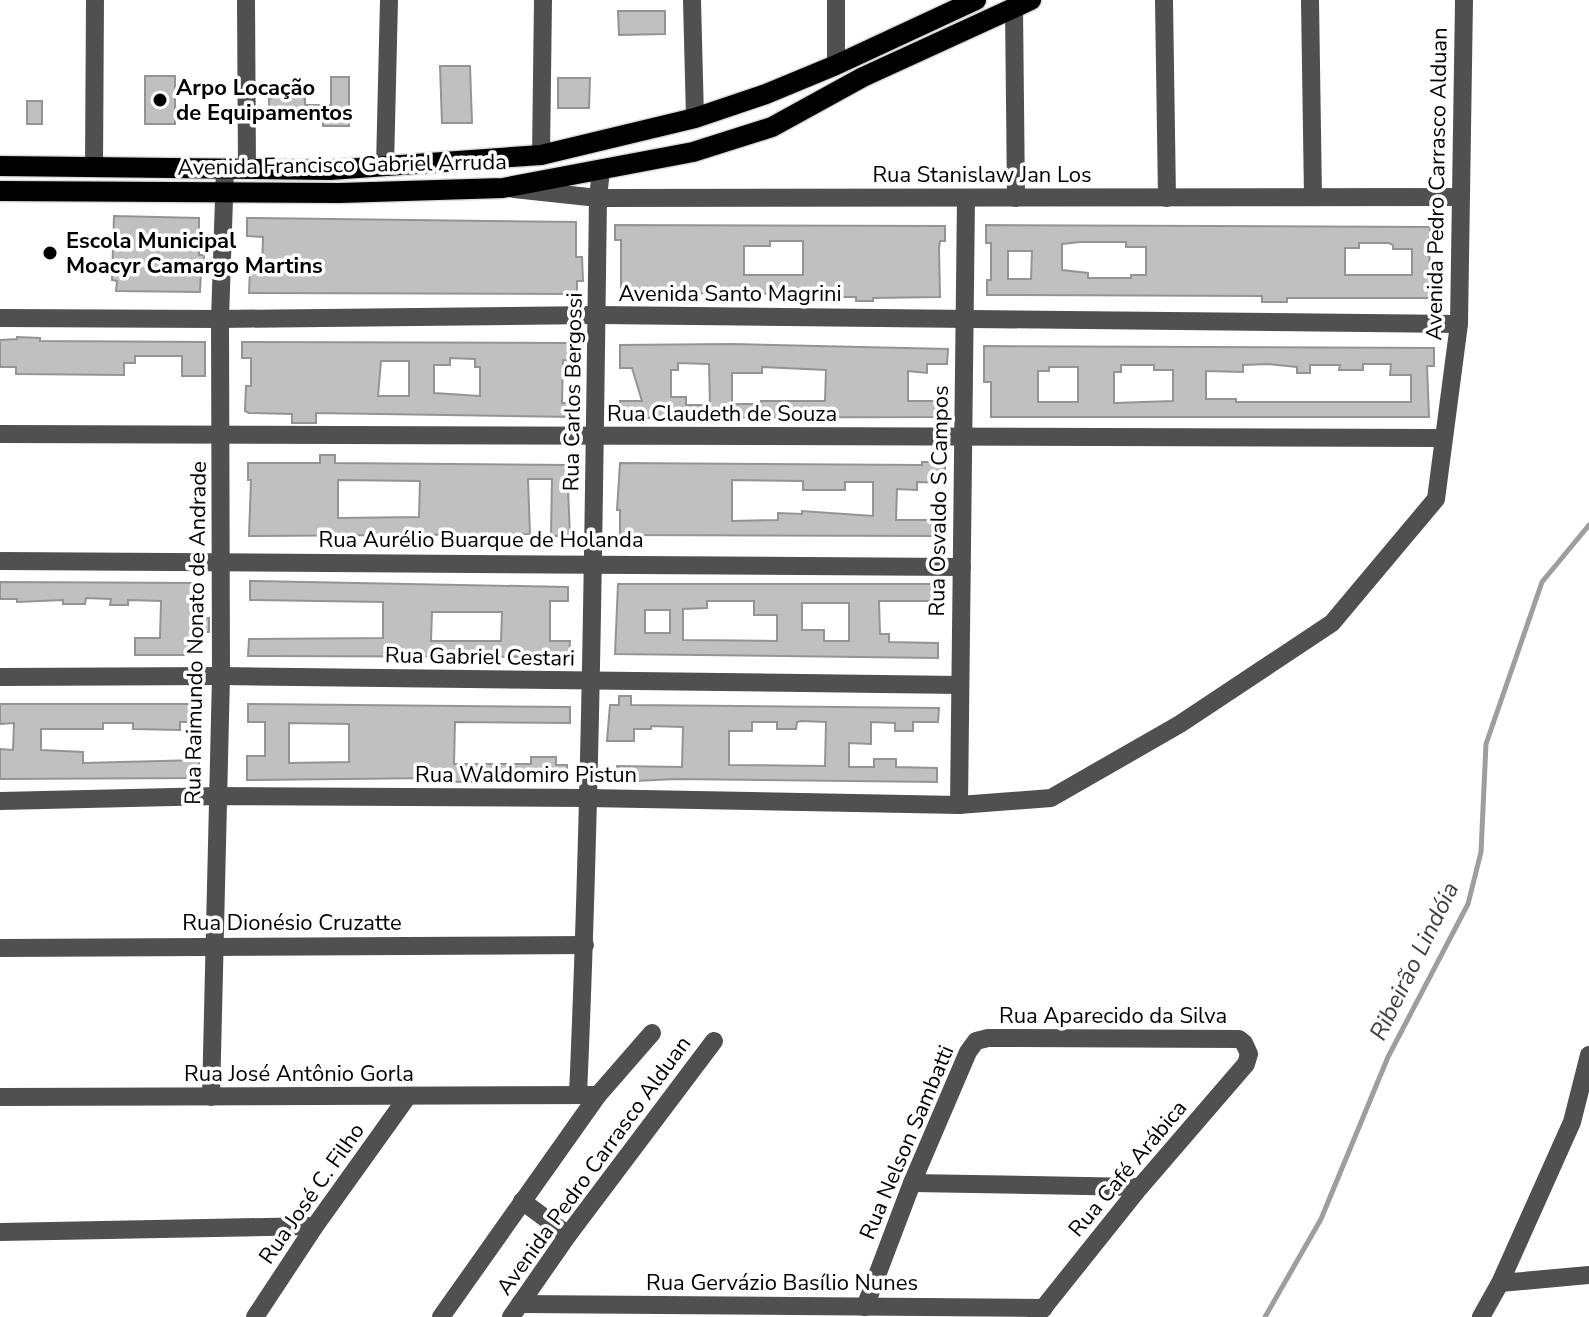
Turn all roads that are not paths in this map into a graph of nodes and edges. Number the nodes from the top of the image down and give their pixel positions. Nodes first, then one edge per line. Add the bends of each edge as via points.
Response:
1 (95, 0) edge
2 (246, 0) edge
3 (389, 0) edge
4 (543, 0) edge
5 (692, 0) edge
6 (836, 0) edge
7 (976, 0) edge
8 (1164, 0) edge
9 (1310, 0) edge
10 (1464, 0) edge
11 (1023, 4) edge
12 (836, 65) junction
13 (695, 118) junction
14 (541, 155) junction
15 (0, 166) edge
16 (385, 166) junction
17 (94, 167) junction
18 (225, 169) junction
19 (247, 169) junction
20 (601, 170) junction
21 (503, 188) junction
22 (0, 191) edge
23 (224, 191) junction
24 (1313, 197) junction
25 (1461, 197) junction
26 (598, 198) junction
27 (966, 198) junction
28 (1016, 198) junction
29 (1167, 198) junction
30 (597, 315) junction
31 (0, 318) edge
32 (220, 319) junction
33 (964, 319) junction
34 (1459, 324) junction
35 (0, 434) edge
36 (221, 435) junction
37 (963, 436) junction
38 (595, 437) junction
39 (1443, 438) junction
40 (0, 561) edge
41 (221, 562) junction
42 (594, 563) junction
43 (962, 567) junction
44 (221, 676) junction
45 (0, 677) edge
46 (591, 682) junction
47 (960, 685) junction
48 (217, 796) junction
49 (588, 798) junction
50 (1051, 798) joint
51 (0, 801) edge
52 (959, 805) junction
53 (585, 945) junction
54 (214, 946) junction
55 (0, 948) edge
56 (652, 1033) dead end
57 (714, 1041) dead end
58 (976, 1041) joint
59 (1247, 1048) joint
60 (1589, 1055) edge
61 (578, 1095) junction
62 (598, 1095) junction
63 (408, 1096) junction
64 (0, 1097) edge
65 (211, 1097) junction
66 (1580, 1122) edge
67 (912, 1183) junction
68 (1140, 1187) junction
69 (522, 1201) junction
70 (315, 1226) junction
71 (0, 1232) edge
72 (568, 1235) junction
73 (1589, 1275) edge
74 (1500, 1283) junction
75 (865, 1307) junction
76 (516, 1311) edge
77 (1040, 1312) edge
78 (255, 1317) edge
79 (441, 1317) edge
80 (1481, 1317) edge

1 - 17 street
2 - 19 street
3 - 16 street
4 - 14 street
5 - 13 street
6 - 12 street
7 - 12 main road, Avenida Francisco Gabriel Arruda
8 - 29 street
9 - 24 street
10 - 25 street, Avenida Pedro Carrasco Alduan
11 - 20 main road, Avenida Francisco Gabriel Arruda via 863,77 772,127 693,152
11 - 28 street
12 - 13 main road, Avenida Francisco Gabriel Arruda
13 - 14 main road, Avenida Francisco Gabriel Arruda
14 - 16 main road, Avenida Francisco Gabriel Arruda
15 - 17 main road, Avenida Francisco Gabriel Arruda
16 - 19 main road, Avenida Francisco Gabriel Arruda
17 - 18 main road, Avenida Francisco Gabriel Arruda
18 - 19 main road, Avenida Francisco Gabriel Arruda
18 - 23 street, Rua Raimundo Nonato de Andrade
20 - 21 main road, Avenida Francisco Gabriel Arruda
20 - 26 street, Rua Carlos Bergossi
21 - 23 main road, Avenida Francisco Gabriel Arruda
21 - 26 street, Rua Stanislaw Jan Los
22 - 23 main road, Avenida Francisco Gabriel Arruda
23 - 32 street, Rua Raimundo Nonato de Andrade
24 - 25 street, Rua Stanislaw Jan Los
24 - 29 street, Rua Stanislaw Jan Los
25 - 34 street, Avenida Pedro Carrasco Alduan
26 - 27 street, Rua Stanislaw Jan Los
26 - 30 street, Rua Carlos Bergossi
27 - 28 street, Rua Stanislaw Jan Los
27 - 33 street, Rua Osvaldo S Campos
28 - 29 street, Rua Stanislaw Jan Los
30 - 32 street, Avenida Santo Magrini
30 - 33 street, Avenida Santo Magrini
30 - 38 street, Rua Carlos Bergossi
31 - 32 street, Avenida Santo Magrini
32 - 36 street, Rua Raimundo Nonato de Andrade
33 - 34 street, Avenida Santo Magrini
33 - 37 street, Rua Osvaldo S Campos
34 - 39 street, Avenida Pedro Carrasco Alduan
35 - 36 street, Rua Claudeth de Souza
36 - 38 street, Rua Claudeth de Souza
36 - 41 street, Rua Raimundo Nonato de Andrade
37 - 38 street, Rua Claudeth de Souza
37 - 39 street, Rua Claudeth de Souza
37 - 43 street, Rua Osvaldo S Campos
38 - 42 street, Rua Carlos Bergossi
39 - 50 street, Avenida Pedro Carrasco Alduan via 1436,499 1332,623 1180,724
40 - 41 street, Rua Aurélio Buarque de Holanda
41 - 42 street, Rua Aurélio Buarque de Holanda
41 - 44 street, Rua Raimundo Nonato de Andrade
42 - 43 street, Rua Aurélio Buarque de Holanda
42 - 46 street, Rua Carlos Bergossi
43 - 47 street, Rua Osvaldo S Campos
44 - 45 street, Rua Gabriel Cestari
44 - 46 street, Rua Gabriel Cestari
44 - 48 street, Rua Raimundo Nonato de Andrade
46 - 47 street, Rua Gabriel Cestari
46 - 49 street, Rua Carlos Bergossi
47 - 52 street, Rua Osvaldo S Campos
48 - 49 street, Rua Waldomiro Pistun
48 - 51 street, Rua Waldomiro Pistun
48 - 54 street, Rua Raimundo Nonato de Andrade
49 - 52 street, Rua Waldomiro Pistun
49 - 53 street, Rua Carlos Bergossi
50 - 52 street, Rua Waldomiro Pistun
53 - 54 street, Rua Dionésio Cruzatte
53 - 61 street, Rua Carlos Bergossi
54 - 55 street, Rua Dionésio Cruzatte
54 - 65 street, Rua Raimundo Nonato de Andrade
56 - 62 street, Avenida Pedro Carrasco Alduan
57 - 72 street, Avenida Pedro Carrasco Alduan
58 - 59 street, Rua Aparecido da Silva via 1239,1039
58 - 67 street, Rua Nelson Sambatti
59 - 68 street, Rua Café Arábica via 1246,1064
60 - 66 street
61 - 62 street, Rua José Antônio Gorla
61 - 63 street, Rua José Antônio Gorla
62 - 69 street, Avenida Pedro Carrasco Alduan
63 - 65 street, Rua José Antônio Gorla
63 - 70 street, Rua José C. Filho
64 - 65 street, Rua José Antônio Gorla
66 - 74 street
67 - 68 street
67 - 75 street, Rua Nelson Sambatti
68 - 77 street, Rua Café Arábica
69 - 72 street
69 - 79 street, Avenida Pedro Carrasco Alduan
70 - 71 street
70 - 78 street, Rua José C. Filho
72 - 76 street, Avenida Pedro Carrasco Alduan
73 - 74 street
74 - 80 street
75 - 76 street, Rua Gervázio Basílio Nunes
75 - 77 street, Rua Gervázio Basílio Nunes

